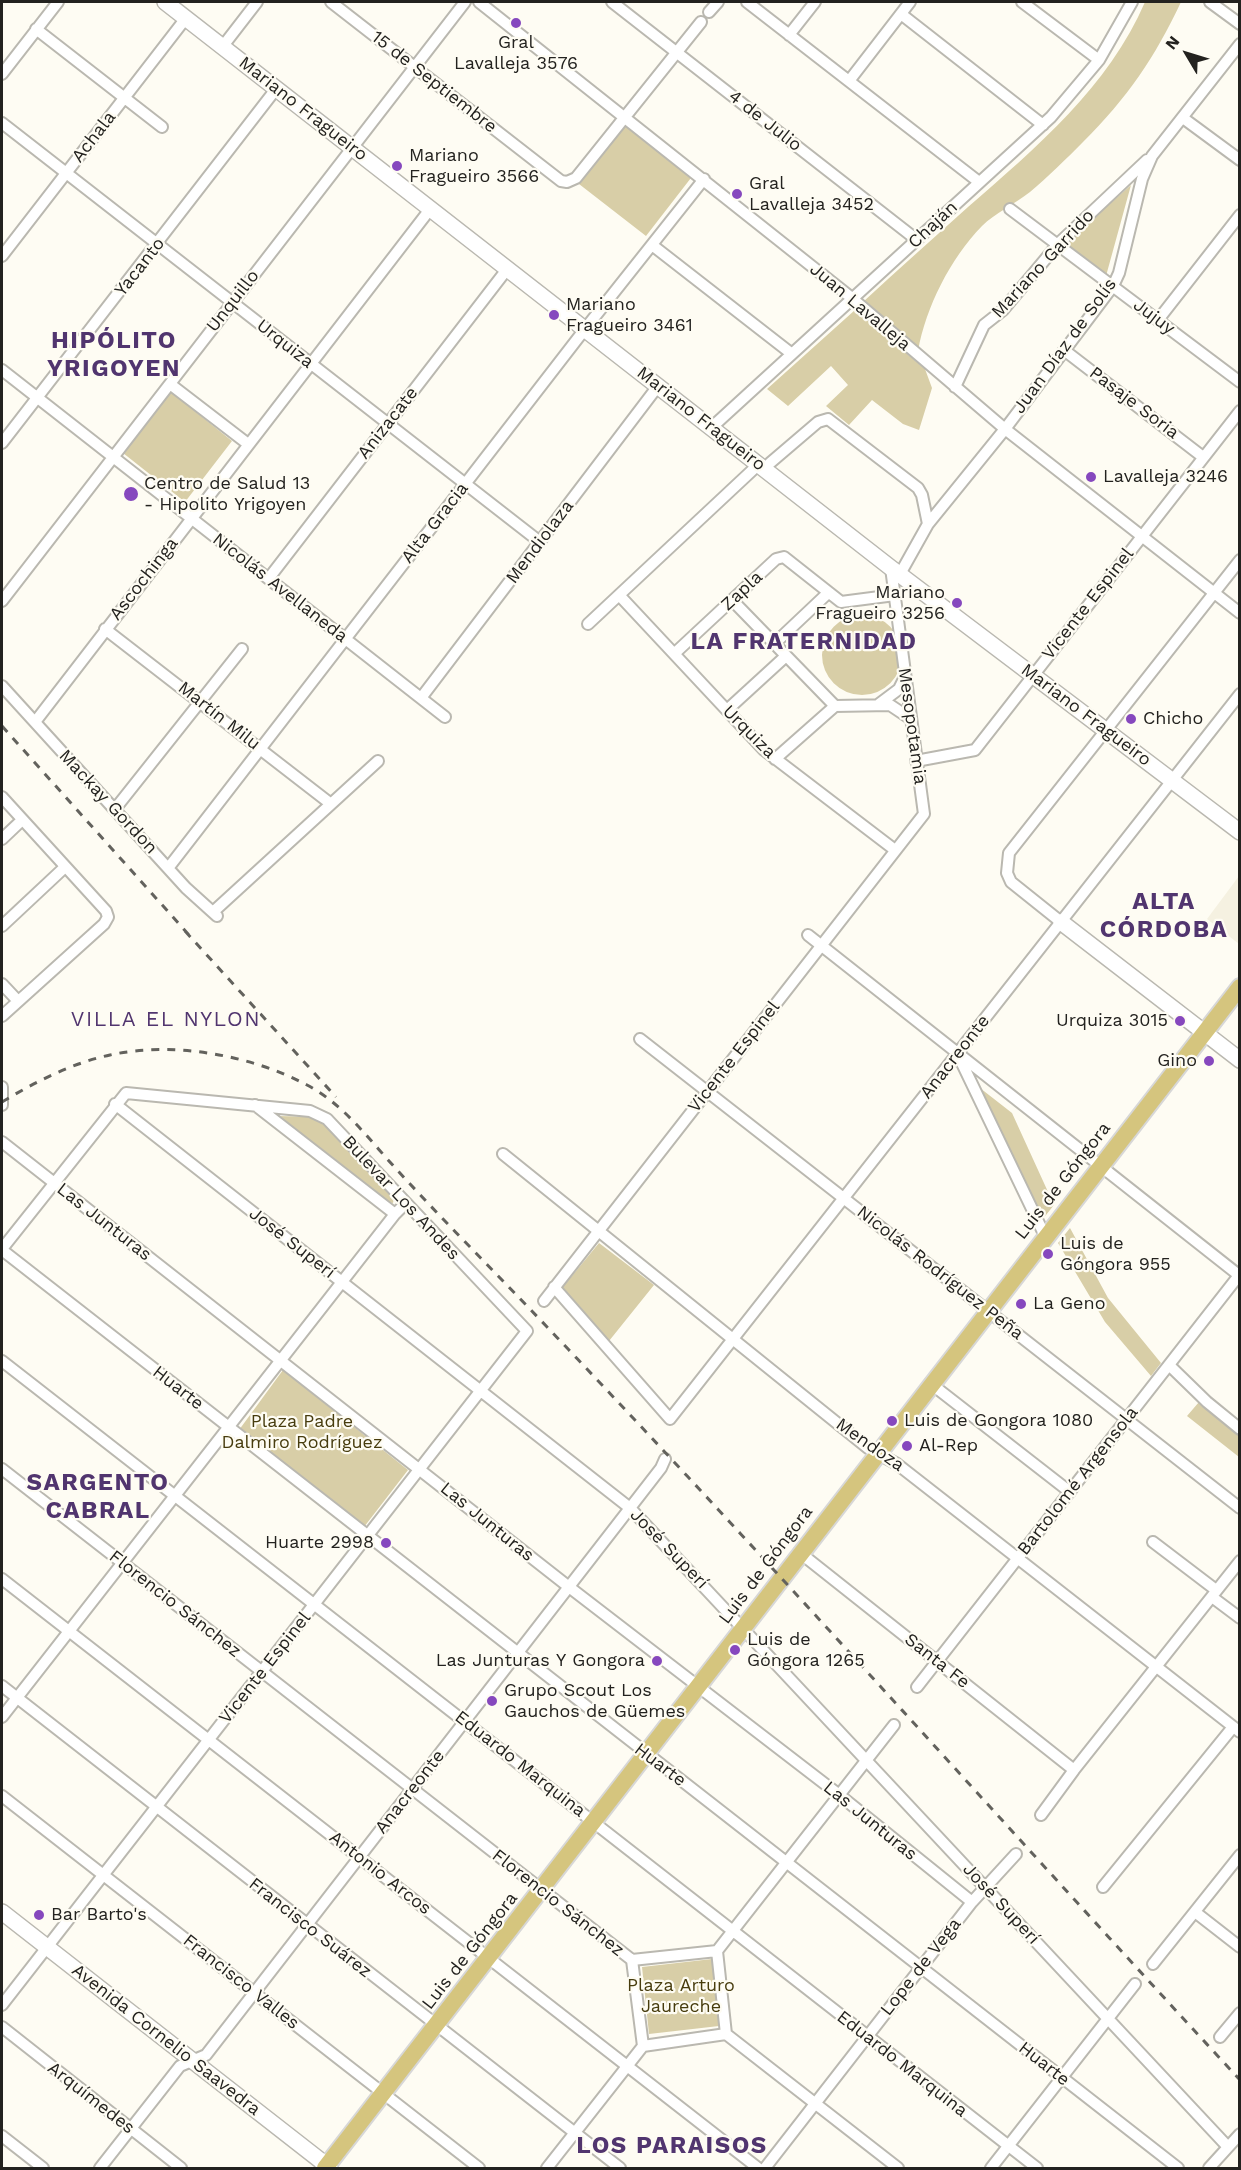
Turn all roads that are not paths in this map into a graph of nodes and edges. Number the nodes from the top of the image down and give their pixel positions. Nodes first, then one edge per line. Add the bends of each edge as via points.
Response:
1 (58, 2) edge
2 (165, 2) edge
3 (257, 2) edge
4 (331, 2) edge
5 (465, 2) edge
6 (479, 2) edge
7 (612, 2) edge
8 (718, 2) edge
9 (747, 2) edge
10 (815, 2) edge
11 (910, 2) edge
12 (1022, 2) edge
13 (1132, 2) edge
14 (1210, 2) edge
15 (1226, 7) edge
16 (709, 12) dead end
17 (901, 14) junction
18 (186, 18) junction
19 (701, 22) dead end
20 (1239, 24) edge
21 (36, 29) junction
22 (789, 35) junction
23 (1239, 44) edge
24 (223, 46) junction
25 (677, 52) junction
26 (1099, 60) junction
27 (414, 66) junction
28 (2, 74) edge
29 (849, 81) junction
30 (276, 89) junction
31 (124, 98) junction
32 (626, 117) junction
33 (1183, 118) junction
34 (2, 123) edge
35 (1043, 125) junction
36 (162, 127) dead end
37 (352, 147) junction
38 (1152, 156) junction
39 (1239, 160) edge
40 (66, 174) junction
41 (704, 179) junction
42 (979, 182) junction
43 (431, 208) junction
44 (1010, 209) dead end
45 (1239, 215) edge
46 (917, 240) junction
47 (1058, 244) junction
48 (157, 245) junction
49 (652, 245) junction
50 (2, 256) edge
51 (508, 268) junction
52 (1113, 286) junction
53 (853, 299) junction
54 (232, 302) junction
55 (1158, 320) junction
56 (585, 329) junction
57 (1064, 350) junction
58 (792, 354) junction
59 (311, 364) junction
60 (2, 370) edge
61 (1239, 382) edge
62 (170, 384) junction
63 (658, 386) junction
64 (955, 387) junction
65 (37, 398) junction
66 (1239, 411) edge
67 (388, 423) junction
68 (711, 428) junction
69 (1005, 429) junction
70 (2, 443) edge
71 (248, 444) junction
72 (112, 456) junction
73 (1203, 457) junction
74 (764, 464) junction
75 (465, 484) junction
76 (190, 519) junction
77 (928, 524) junction
78 (1141, 536) junction
79 (540, 542) junction
80 (1239, 560) edge
81 (895, 571) junction
82 (269, 578) junction
83 (828, 593) junction
84 (1214, 593) junction
85 (619, 595) junction
86 (895, 595) junction
87 (732, 600) junction
88 (2, 601) edge
89 (1239, 613) edge
90 (588, 624) dead end
91 (105, 629) junction
92 (345, 639) junction
93 (774, 644) junction
94 (242, 648) dead end
95 (675, 653) junction
96 (786, 656) junction
97 (1033, 675) junction
98 (906, 677) junction
99 (2, 686) edge
100 (1239, 694) edge
101 (421, 698) junction
102 (201, 701) junction
103 (879, 704) junction
104 (835, 706) junction
105 (727, 710) junction
106 (445, 717) dead end
107 (911, 719) junction
108 (35, 722) junction
109 (1106, 732) junction
110 (260, 748) junction
111 (775, 759) junction
112 (378, 760) dead end
113 (916, 761) junction
114 (1172, 780) junction
115 (2, 796) edge
116 (331, 804) junction
117 (115, 809) junction
118 (924, 814) joint
119 (22, 819) junction
120 (1239, 832) edge
121 (2, 839) edge
122 (896, 850) junction
123 (65, 867) junction
124 (169, 867) junction
125 (1061, 922) junction
126 (2, 926) edge
127 (808, 935) dead end
128 (821, 945) junction
129 (2, 984) edge
130 (1239, 987) edge
131 (18, 1001) junction
132 (2, 1016) edge
133 (1204, 1033) junction
134 (640, 1039) dead end
135 (957, 1054) junction
136 (1239, 1060) edge
137 (2, 1087) edge
138 (706, 1092) junction
139 (115, 1104) junction
140 (2, 1105) edge
141 (255, 1105) junction
142 (2, 1142) edge
143 (503, 1154) dead end
144 (1100, 1166) junction
145 (54, 1183) junction
146 (844, 1198) junction
147 (406, 1203) junction
148 (395, 1214) junction
149 (597, 1232) junction
150 (1045, 1236) junction
151 (2, 1250) edge
152 (1239, 1275) edge
153 (342, 1282) junction
154 (554, 1287) junction
155 (544, 1301) dead end
156 (987, 1309) junction
157 (527, 1331) joint
158 (732, 1340) junction
159 (281, 1359) junction
160 (2, 1361) edge
161 (1169, 1365) junction
162 (930, 1383) junction
163 (481, 1391) junction
164 (1127, 1419) junction
165 (228, 1427) junction
166 (1239, 1429) edge
167 (876, 1452) junction
168 (665, 1459) dead end
169 (2, 1469) edge
170 (420, 1469) junction
171 (1070, 1492) junction
172 (175, 1495) junction
173 (630, 1508) junction
174 (1239, 1508) edge
175 (368, 1538) junction
176 (1153, 1542) dead end
177 (799, 1552) junction
178 (1018, 1558) junction
179 (1239, 1561) edge
180 (122, 1563) junction
181 (2, 1579) edge
182 (568, 1587) junction
183 (1214, 1593) junction
184 (315, 1605) junction
185 (1239, 1618) edge
186 (744, 1628) junction
187 (69, 1632) junction
188 (517, 1654) junction
189 (938, 1662) junction
190 (1157, 1667) junction
191 (261, 1672) junction
192 (2, 1686) edge
193 (698, 1687) junction
194 (917, 1688) dead end
195 (17, 1698) junction
196 (2, 1717) edge
197 (465, 1721) junction
198 (894, 1725) dead end
199 (1236, 1729) edge
200 (210, 1740) junction
201 (646, 1754) junction
202 (866, 1760) junction
203 (1074, 1770) junction
204 (412, 1790) junction
205 (838, 1794) junction
206 (2, 1797) edge
207 (156, 1808) junction
208 (1041, 1815) dead end
209 (594, 1823) junction
210 (1016, 1854) dead end
211 (1239, 1855) edge
212 (360, 1857) junction
213 (786, 1861) junction
214 (103, 1876) junction
215 (985, 1886) junction
216 (1103, 1887) dead end
217 (541, 1890) junction
218 (972, 1902) junction
219 (2, 1912) edge
220 (1195, 1912) junction
221 (307, 1925) junction
222 (733, 1930) junction
223 (47, 1947) junction
224 (1239, 1947) edge
225 (717, 1951) junction
226 (488, 1957) junction
227 (632, 1960) junction
228 (1153, 1964) dead end
229 (921, 1968) junction
230 (1135, 1984) dead end
231 (255, 1992) junction
232 (2, 2005) edge
233 (1239, 2013) edge
234 (1106, 2018) junction
235 (436, 2027) junction
236 (2, 2028) edge
237 (726, 2034) junction
238 (867, 2037) junction
239 (1220, 2037) dead end
240 (643, 2046) junction
241 (193, 2060) junction
242 (628, 2067) junction
243 (1060, 2077) junction
244 (383, 2094) junction
245 (815, 2104) junction
246 (131, 2129) junction
247 (575, 2133) junction
248 (1239, 2134) edge
249 (2, 2136) edge
250 (1008, 2146) junction
251 (1228, 2147) junction
252 (328, 2168) edge
253 (43, 2169) edge
254 (100, 2169) edge
255 (181, 2169) edge
256 (479, 2169) edge
257 (548, 2169) edge
258 (620, 2169) edge
259 (758, 2169) edge
260 (765, 2169) edge
261 (898, 2169) edge
262 (991, 2169) edge
263 (1037, 2169) edge
264 (1178, 2169) edge
265 (1209, 2169) edge

1 - 21 street
2 - 18 main road, Mariano Fragueiro
3 - 24 street
4 - 27 street, 15 de Septiembre
5 - 27 street, Unquillo
6 - 32 street, Juan Lavalleja
7 - 25 street, 4 de Julio
8 - 16 street
9 - 22 street
10 - 22 street
11 - 17 street
12 - 26 street
13 - 26 street, Chaján
14 - 15 street
15 - 20 street
17 - 29 street
17 - 35 street
18 - 24 main road, Mariano Fragueiro
18 - 31 street, Achala
19 - 25 street
21 - 28 street
21 - 31 street
22 - 29 street
23 - 33 street, Juan Díaz de Solís
24 - 30 main road, Mariano Fragueiro
25 - 32 street
25 - 46 street, 4 de Julio
26 - 35 street, Chaján
27 - 32 street, 15 de Septiembre via 561,181 576,178
27 - 37 street, Unquillo
29 - 42 street
30 - 37 main road, Mariano Fragueiro
30 - 48 street, Yacanto
31 - 36 street
31 - 40 street, Achala
32 - 41 street, Juan Lavalleja
33 - 38 street, Juan Díaz de Solís
33 - 39 street
34 - 40 street, Urquiza
35 - 42 street, Chaján
37 - 43 main road, Mariano Fragueiro
37 - 54 street, Unquillo
38 - 47 street, Mariano Garrido
38 - 52 street, Juan Díaz de Solís
40 - 48 street, Urquiza
40 - 50 street, Achala
41 - 49 street, Alta Gracia
41 - 53 street, Juan Lavalleja
42 - 46 street, Chaján
43 - 51 main road, Mariano Fragueiro
43 - 59 street, Ascochinga
44 - 47 street, Jujuy
45 - 55 street
46 - 53 street, Chaján
47 - 52 street, Jujuy
47 - 64 street, Mariano Garrido via 1003,310 984,325
48 - 54 street, Urquiza
48 - 65 street, Yacanto
49 - 56 street, Alta Gracia
49 - 58 street
51 - 56 main road, Mariano Fragueiro
51 - 67 street, Anizacate
52 - 55 street, Jujuy
52 - 57 street, Juan Díaz de Solís
53 - 58 street, Chaján
53 - 64 street, Juan Lavalleja
54 - 59 street, Urquiza
54 - 62 street, Unquillo
55 - 61 street, Jujuy
56 - 63 main road, Mariano Fragueiro
56 - 75 street, Alta Gracia
57 - 69 street, Juan Díaz de Solís
57 - 73 street, Pasaje Soria
58 - 68 street, Chaján
59 - 67 street, Urquiza
59 - 71 street, Ascochinga
60 - 65 street, Nicolás Avellaneda
62 - 71 street
62 - 72 street, Unquillo
63 - 68 main road, Mariano Fragueiro
63 - 79 street, Mendiolaza
64 - 69 street, Juan Lavalleja
65 - 70 street, Yacanto
65 - 72 street, Nicolás Avellaneda
66 - 73 street, Vicente Espinel
67 - 75 street, Urquiza
67 - 82 street, Anizacate
68 - 74 main road, Mariano Fragueiro
69 - 77 street, Juan Díaz de Solís
69 - 78 street, Juan Lavalleja
71 - 76 street, Ascochinga
72 - 76 street, Nicolás Avellaneda
72 - 88 street, Unquillo
73 - 78 street, Vicente Espinel
74 - 77 street via 818,422 828,419 918,488
74 - 81 main road, Mariano Fragueiro
74 - 85 street
75 - 79 street, Urquiza
75 - 92 street, Alta Gracia
76 - 82 street, Nicolás Avellaneda
76 - 91 street, Ascochinga
77 - 81 street, Juan Díaz de Solís
78 - 84 street, Juan Lavalleja
78 - 97 street, Vicente Espinel
79 - 101 street, Mendiolaza
80 - 84 street
81 - 86 street, Mesopotamia
81 - 97 main road, Mariano Fragueiro
82 - 92 street, Nicolás Avellaneda
83 - 86 street via 850,603
83 - 87 street, Zapla via 784,557 776,559
83 - 93 street
84 - 89 street, Juan Lavalleja
84 - 109 street
85 - 90 street
85 - 95 street, Urquiza
86 - 98 street, Mesopotamia
87 - 93 street
87 - 95 street, Zapla
91 - 102 street, Martín Milu
91 - 108 street, Ascochinga
92 - 101 street, Nicolás Avellaneda
92 - 110 street, Alta Gracia
93 - 96 street
94 - 102 street
95 - 105 street, Urquiza
96 - 104 street
96 - 105 street
97 - 109 main road, Mariano Fragueiro
97 - 113 street, Vicente Espinel via 975,750
98 - 103 street
98 - 107 street, Mesopotamia
99 - 108 street, Mackay Gordon
100 - 114 street, Anacreonte
101 - 106 street, Nicolás Avellaneda
102 - 110 street, Martín Milu
102 - 117 street
103 - 104 street
103 - 107 street via 895,708
104 - 111 street
105 - 111 street, Urquiza
107 - 113 street, Mesopotamia
108 - 117 street, Mackay Gordon
109 - 114 main road, Mariano Fragueiro
109 - 125 street via 1009,853 1007,873 1011,882
110 - 116 street, Martín Milu
110 - 124 street, Alta Gracia
111 - 122 street, Urquiza
112 - 116 street
113 - 118 street, Mesopotamia
114 - 120 main road, Mariano Fragueiro
114 - 125 street, Anacreonte
115 - 119 street
116 - 124 street, Mackay Gordon via 215,914
117 - 124 street, Mackay Gordon
118 - 122 street, Vicente Espinel
119 - 121 street
119 - 123 street
122 - 128 street, Vicente Espinel
123 - 126 street
123 - 131 street via 108,916 104,924
125 - 133 main road
125 - 135 street, Anacreonte
127 - 128 street
128 - 135 street
128 - 138 street, Vicente Espinel
129 - 131 street
130 - 133 main road, Luis de Góngora
131 - 132 street
133 - 136 main road
133 - 144 main road, Luis de Góngora
134 - 138 street, Nicolás Rodríguez Peña
135 - 144 street
135 - 146 street, Anacreonte
135 - 150 street
137 - 140 street
138 - 146 street, Nicolás Rodríguez Peña
138 - 149 street, Vicente Espinel
139 - 141 street, Bulevar Los Andes via 130,1092
139 - 145 street
139 - 153 street, José Superí
141 - 147 street, Bulevar Los Andes via 323,1115
141 - 148 street, Bulevar Los Andes
142 - 145 street, Las Junturas
143 - 149 street, Mendoza
144 - 150 main road, Luis de Góngora
144 - 152 street
145 - 151 street
145 - 159 street, Las Junturas
146 - 156 street, Nicolás Rodríguez Peña
146 - 158 street, Anacreonte
147 - 148 street
147 - 157 street, Bulevar Los Andes
148 - 153 street
149 - 154 street, Vicente Espinel
149 - 158 street, Mendoza
150 - 156 main road, Luis de Góngora
151 - 165 street, Huarte
152 - 161 street, Bartolomé Argensola
153 - 159 street
153 - 163 street, José Superí
154 - 155 street, Vicente Espinel
154 - 158 street, Anacreonte via 670,1419
156 - 162 main road, Luis de Góngora
156 - 164 street, Nicolás Rodríguez Peña
157 - 163 street, Vicente Espinel
158 - 167 street, Mendoza
159 - 165 street
159 - 170 street, Las Junturas
160 - 172 street, Eduardo Marquina
161 - 164 street, Bartolomé Argensola
161 - 166 street
162 - 167 main road, Luis de Góngora
162 - 171 street
163 - 170 street, Vicente Espinel
163 - 173 street, José Superí
164 - 171 street, Bartolomé Argensola
164 - 174 street, Nicolás Rodríguez Peña
165 - 172 street
165 - 175 street, Huarte
167 - 177 main road, Luis de Góngora
167 - 178 street, Mendoza
168 - 173 street, Anacreonte
169 - 180 street, Florencio Sánchez
170 - 175 street, Vicente Espinel
170 - 182 street, Las Junturas
171 - 178 street, Bartolomé Argensola
172 - 180 street
172 - 184 street, Eduardo Marquina
173 - 182 street, Anacreonte
173 - 186 street, José Superí
175 - 184 street, Vicente Espinel
175 - 188 street, Huarte
176 - 183 street
177 - 186 main road, Luis de Góngora
177 - 189 street, Santa Fe
178 - 189 street, Bartolomé Argensola
178 - 190 street, Mendoza
179 - 183 street
180 - 187 street
180 - 191 street, Florencio Sánchez
181 - 187 street, Antonio Arcos
182 - 188 street, Anacreonte
182 - 193 street, Las Junturas
183 - 185 street
183 - 190 street
184 - 191 street, Vicente Espinel
184 - 197 street, Eduardo Marquina
186 - 193 main road, Luis de Góngora
186 - 202 street, José Superí
187 - 195 street
187 - 200 street, Antonio Arcos
188 - 197 street, Anacreonte
188 - 201 street, Huarte
189 - 194 street, Bartolomé Argensola
189 - 203 street, Santa Fe
190 - 199 street, Mendoza
190 - 203 street
191 - 200 street, Vicente Espinel
191 - 204 street, Florencio Sánchez
192 - 195 street, Francisco Suárez
193 - 201 main road, Luis de Góngora
193 - 205 street, Las Junturas
195 - 196 street
195 - 207 street, Francisco Suárez
197 - 204 street, Anacreonte
197 - 209 street, Eduardo Marquina
198 - 202 street
199 - 216 street
200 - 207 street, Vicente Espinel
200 - 212 street, Antonio Arcos
201 - 209 main road, Luis de Góngora
201 - 213 street, Huarte
202 - 205 street
202 - 215 street, José Superí
203 - 208 street
204 - 212 street, Anacreonte
204 - 217 street, Florencio Sánchez
205 - 213 street
205 - 218 street, Las Junturas
206 - 214 street, Francisco Valles
207 - 214 street, Vicente Espinel
207 - 221 street, Francisco Suárez
209 - 217 main road, Luis de Góngora
209 - 222 street, Eduardo Marquina
210 - 215 street, Lope de Vega
211 - 220 street
212 - 221 street, Anacreonte
212 - 226 street, Antonio Arcos
213 - 222 street
213 - 229 street, Huarte
214 - 223 street, Vicente Espinel
214 - 231 street, Francisco Valles
215 - 218 street, Lope de Vega
215 - 234 street, José Superí
217 - 226 main road, Luis de Góngora
217 - 227 street, Florencio Sánchez
218 - 229 street, Lope de Vega
219 - 223 main road, Avenida Cornelio Saavedra
220 - 224 street
220 - 228 street
221 - 231 street, Anacreonte
221 - 235 street, Francisco Suárez
222 - 225 street
222 - 238 street, Eduardo Marquina
223 - 232 street, Vicente Espinel
223 - 241 main road, Avenida Cornelio Saavedra
225 - 227 street, Florencio Sánchez
225 - 237 street
226 - 235 main road, Luis de Góngora
226 - 242 street, Antonio Arcos
227 - 240 street, Florencio Sánchez
229 - 238 street, Lope de Vega
229 - 243 street, Huarte
230 - 234 street
231 - 241 street, Anacreonte via 206,2055
231 - 244 street, Francisco Valles
233 - 239 street
234 - 243 street
234 - 251 street, José Superí
235 - 244 main road, Luis de Góngora
235 - 247 street, Francisco Suárez
236 - 246 street, Arquímedes
237 - 240 street
237 - 245 street
238 - 245 street, Lope de Vega
238 - 250 street, Eduardo Marquina
240 - 242 street
241 - 246 street, Anacreonte via 180,2066
241 - 252 main road, Avenida Cornelio Saavedra
242 - 247 street
242 - 259 street, Antonio Arcos
243 - 250 street
243 - 264 street, Huarte
244 - 252 main road, Luis de Góngora
244 - 256 street, Francisco Valles
245 - 260 street, Lope de Vega
245 - 261 street
246 - 254 street, Anacreonte
246 - 255 street, Arquímedes
247 - 257 street
247 - 258 street, Francisco Suárez
248 - 251 street
249 - 253 street
250 - 262 street
250 - 263 street, Eduardo Marquina
251 - 265 street

